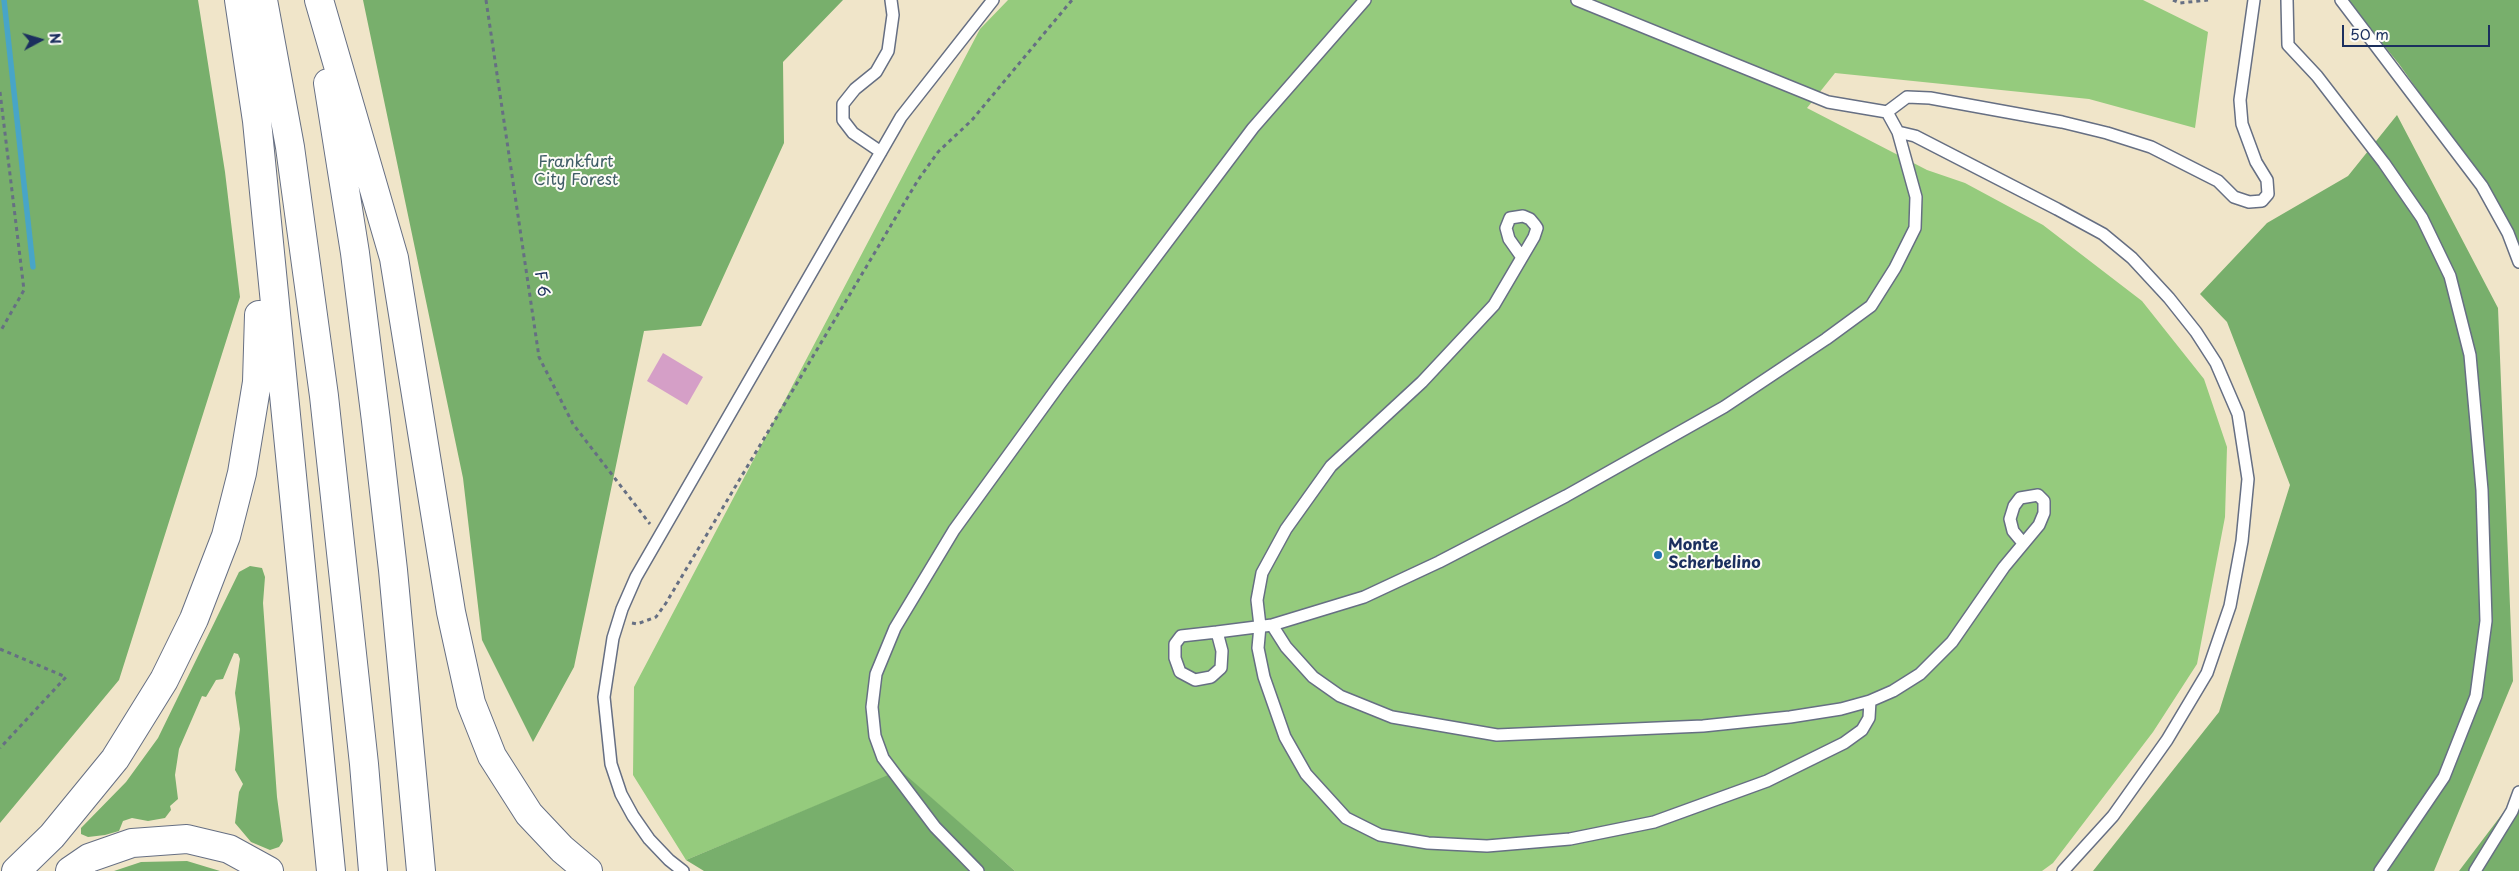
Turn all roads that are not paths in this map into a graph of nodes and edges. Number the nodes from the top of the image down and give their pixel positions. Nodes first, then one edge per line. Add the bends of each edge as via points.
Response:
1 (239, 0) edge
2 (263, 0) edge
3 (315, 0) edge
4 (319, 0) edge
5 (891, 0) edge
6 (993, 0) edge
7 (1365, 0) edge
8 (1577, 0) edge
9 (2254, 0) edge
10 (2287, 0) edge
11 (2341, 0) edge
12 (1887, 112) junction
13 (1898, 132) junction
14 (881, 152) junction
15 (264, 212) junction
16 (1521, 256) dead end
17 (2519, 262) edge
18 (2023, 543) dead end
19 (1272, 625) junction
20 (1260, 626) junction
21 (1216, 632) junction
22 (1870, 701) junction
23 (2519, 792) edge
24 (254, 867) edge
25 (16, 871) edge
26 (70, 871) edge
27 (331, 871) edge
28 (373, 871) edge
29 (422, 871) edge
30 (588, 871) edge
31 (683, 871) edge
32 (978, 871) edge
33 (2063, 871) edge
34 (2380, 871) edge
35 (2475, 871) edge

1 - 15 highway via 257,121
2 - 28 highway via 290,147 324,396
3 - 29 highway via 355,253 371,382
4 - 30 highway via 394,258 451,612 471,704 492,756 529,814
5 - 14 lane via 893,15 888,51 876,72 843,104 843,120 853,133
6 - 14 lane via 901,117
7 - 32 lane via 1253,128 1060,384 954,530 895,628 876,674 872,706 875,736 883,758 935,827
8 - 12 lane via 1828,102
9 - 12 lane via 2240,100 2242,124 2256,162 2267,180 2268,194 2262,200 2249,202 2234,197 2218,181 2186,164 2151,147 2107,133 1930,98 1907,97
10 - 34 lane via 2288,45 2317,76 2422,218 2450,276 2470,355 2482,490 2486,622 2476,696 2444,777
11 - 17 lane via 2482,186 2508,233
12 - 13 lane
13 - 19 lane via 1916,197 1915,228 1871,306 1826,340 1724,407 1566,496 1364,597
13 - 33 lane via 1915,136 2102,234 2132,258 2196,332 2216,363 2238,414 2248,479 2242,541 2230,606 2207,673 2167,740 2113,816
14 - 31 lane via 636,577 619,620 607,668 604,697 611,764 633,816 662,853
15 - 25 highway via 253,409 235,502 216,564 179,652 133,732 52,836
15 - 27 highway
16 - 20 lane via 1494,305 1422,382 1331,466 1286,529 1262,573 1257,600
18 - 22 lane via 1952,642 1920,674
19 - 20 lane
19 - 22 lane via 1286,647 1313,677 1340,696 1392,717 1497,735 1703,726 1790,717
20 - 21 lane
20 - 22 lane via 1258,648 1264,677 1285,738 1306,774 1346,818 1380,835 1428,843 1487,846 1561,840 1654,822 1767,782 1844,743 1862,730 1869,718
21 - 21 lane via 1222,651 1221,668 1211,677 1195,680 1180,672 1175,644 1181,636
23 - 35 lane via 2512,811
24 - 26 highway via 229,849 187,839 150,840 110,850 89,858

